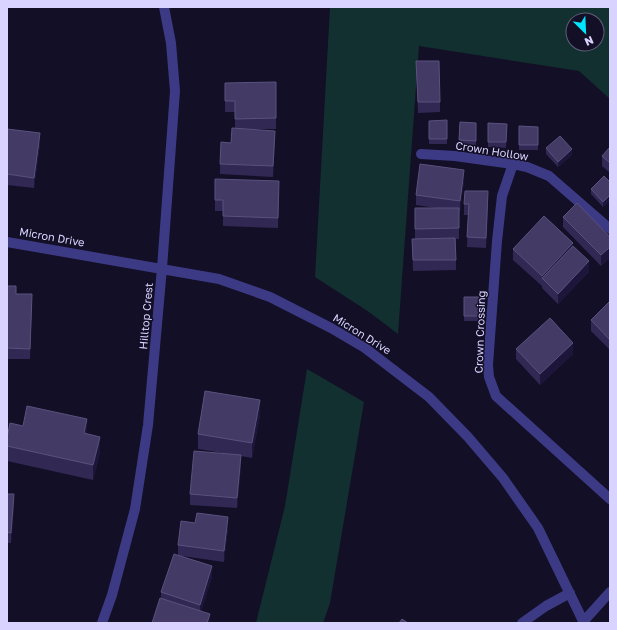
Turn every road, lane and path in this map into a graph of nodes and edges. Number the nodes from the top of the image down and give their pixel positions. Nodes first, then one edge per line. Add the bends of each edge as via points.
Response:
1 (164, 7) edge
2 (421, 154) dead end
3 (513, 164) junction
4 (610, 229) edge
5 (7, 242) edge
6 (162, 268) junction
7 (610, 499) edge
8 (610, 592) edge
9 (570, 593) junction
10 (584, 622) edge
11 (102, 623) edge
12 (522, 623) edge

1 - 6 street, Hilltop Crest via 171,43 175,91
2 - 3 street, Crown Hollow
3 - 4 street, Crown Hollow via 549,176
3 - 7 street, Crown Crossing via 502,196 489,377 496,396
5 - 6 street, Micron Drive
6 - 9 street, Micron Drive via 219,279 262,294 365,348 429,397 503,478 538,528
6 - 11 street, Hilltop Crest via 148,425 135,509
8 - 10 street
9 - 10 street, Micron Drive
9 - 12 street

